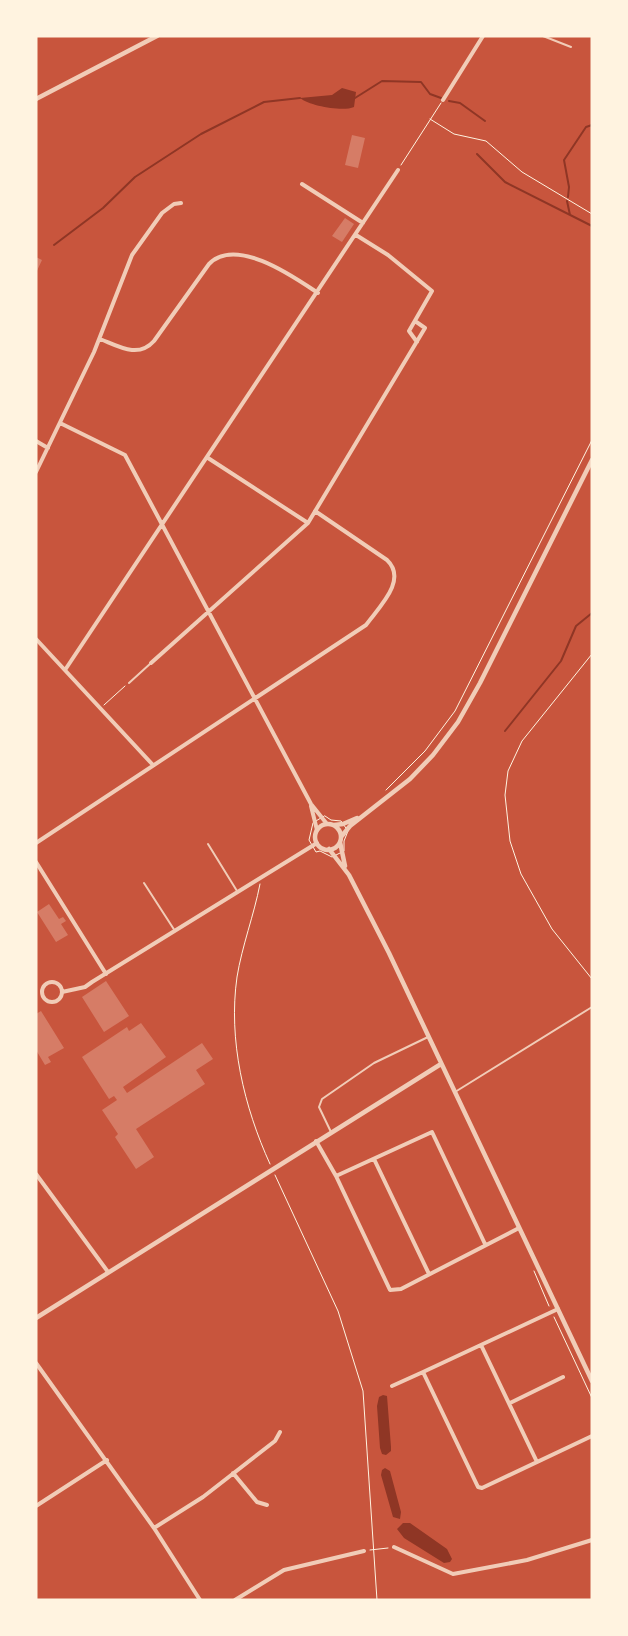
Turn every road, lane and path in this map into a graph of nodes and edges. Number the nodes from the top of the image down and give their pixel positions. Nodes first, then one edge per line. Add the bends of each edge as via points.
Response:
1 (157, 36) edge
2 (483, 36) edge
3 (543, 36) edge
4 (572, 48) dead end
5 (36, 99) edge
6 (443, 100) joint
7 (430, 119) junction
8 (398, 170) joint
9 (302, 184) dead end
10 (181, 203) dead end
11 (592, 214) edge
12 (363, 223) junction
13 (356, 235) junction
14 (318, 293) junction
15 (415, 321) junction
16 (100, 339) junction
17 (417, 342) junction
18 (60, 423) junction
19 (592, 440) edge
20 (36, 442) edge
21 (48, 448) junction
22 (208, 458) junction
23 (592, 460) edge
24 (36, 472) edge
25 (315, 511) junction
26 (308, 523) junction
27 (162, 524) junction
28 (208, 612) junction
29 (36, 639) edge
30 (592, 654) edge
31 (151, 663) joint
32 (66, 670) junction
33 (129, 683) joint
34 (255, 700) junction
35 (101, 708) junction
36 (153, 765) junction
37 (382, 793) dead end
38 (311, 804) junction
39 (365, 814) junction
40 (322, 818) junction
41 (348, 818) dead end
42 (316, 821) junction
43 (342, 822) junction
44 (327, 824) junction
45 (333, 825) junction
46 (346, 829) junction
47 (317, 830) junction
48 (341, 837) junction
49 (340, 842) junction
50 (36, 843) edge
51 (208, 844) dead end
52 (315, 845) junction
53 (329, 849) junction
54 (340, 853) junction
55 (335, 855) junction
56 (36, 862) edge
57 (347, 872) junction
58 (144, 883) dead end
59 (258, 890) dead end
60 (238, 892) junction
61 (175, 932) junction
62 (106, 974) junction
63 (592, 979) edge
64 (62, 992) junction
65 (592, 1007) edge
66 (428, 1037) junction
67 (441, 1064) junction
68 (455, 1092) junction
69 (331, 1132) junction
70 (316, 1141) junction
71 (374, 1159) junction
72 (36, 1174) edge
73 (336, 1176) junction
74 (519, 1228) junction
75 (485, 1244) junction
76 (533, 1256) junction
77 (108, 1272) junction
78 (429, 1274) junction
79 (558, 1310) junction
80 (552, 1312) junction
81 (36, 1318) edge
82 (481, 1345) junction
83 (36, 1363) edge
84 (423, 1372) junction
85 (564, 1377) dead end
86 (592, 1381) edge
87 (392, 1386) dead end
88 (592, 1398) edge
89 (510, 1403) junction
90 (280, 1432) dead end
91 (592, 1436) edge
92 (107, 1460) junction
93 (537, 1462) junction
94 (233, 1473) junction
95 (267, 1505) dead end
96 (36, 1506) edge
97 (154, 1528) junction
98 (592, 1540) edge
99 (394, 1547) joint
100 (364, 1550) joint
101 (200, 1600) edge
102 (234, 1600) edge
103 (377, 1600) edge

1 - 5 street
2 - 6 street
3 - 4 lane
6 - 7 path
7 - 8 path
7 - 11 path via 454,134 486,141 522,172
8 - 12 street
9 - 12 street
10 - 16 street via 162,213 132,255
12 - 13 street
13 - 14 street
13 - 15 street via 388,255 432,291
14 - 16 street via 274,265 226,255 213,259 146,348 130,351
14 - 22 street
15 - 17 street via 409,331
15 - 17 street via 425,328
16 - 18 street
17 - 25 street
18 - 21 street
18 - 27 street via 125,455
19 - 37 path via 455,711 425,751
20 - 21 street
21 - 24 street
22 - 26 street
22 - 27 street
23 - 39 street via 458,722 424,765
25 - 26 street
25 - 34 street via 387,560 394,567 395,584 366,625
26 - 28 street
27 - 28 street
27 - 32 street
28 - 31 street
28 - 34 street
29 - 32 street
30 - 63 path via 522,741 508,771 505,795 510,841 521,874 552,928
31 - 33 lane
32 - 35 street
33 - 35 path
34 - 36 street
34 - 38 street
35 - 36 street
36 - 50 street
38 - 40 street
38 - 42 street
39 - 43 street
39 - 46 street
40 - 42 path
40 - 43 path
40 - 44 street
41 - 43 path
42 - 47 street
42 - 52 path via 310,840
43 - 45 street
43 - 46 path
44 - 45 street
44 - 47 street
45 - 48 street
46 - 48 street
46 - 54 path via 344,851
47 - 52 street
48 - 49 street
49 - 53 street
49 - 54 street
51 - 60 lane
52 - 53 street
52 - 55 path via 316,852
52 - 60 street
53 - 55 street
54 - 55 path
54 - 57 street
55 - 57 street
56 - 62 street
57 - 66 street via 400,974
58 - 61 lane
59 - 103 path via 237,978 235,1010 239,1066 247,1101 268,1159 338,1311 356,1362 363,1391
60 - 61 street
61 - 62 street
62 - 64 street via 85,987
64 - 64 street via 60,985 53,982 46,984 42,991 44,998 51,1002
65 - 68 lane
66 - 67 street
66 - 69 lane via 366,1068 322,1099 319,1107
67 - 68 street
67 - 69 street
68 - 74 street
69 - 70 street
70 - 73 street
70 - 77 street
71 - 73 street
71 - 75 street via 432,1132
71 - 78 street
72 - 77 street
73 - 78 street via 388,1289 401,1289
74 - 75 street
74 - 76 street
75 - 78 street
76 - 79 street
76 - 80 path via 534,1275
77 - 81 street
79 - 80 street
79 - 86 street
80 - 82 street
80 - 88 path
82 - 84 street
82 - 89 street
83 - 92 street
84 - 87 street
84 - 93 street via 478,1487
85 - 89 street
89 - 93 street
90 - 94 street via 275,1441
91 - 93 street
92 - 96 street
92 - 97 street
94 - 95 street via 257,1502
94 - 97 street
97 - 101 street
98 - 99 street via 527,1560 453,1574
99 - 100 path
100 - 102 street via 284,1570

